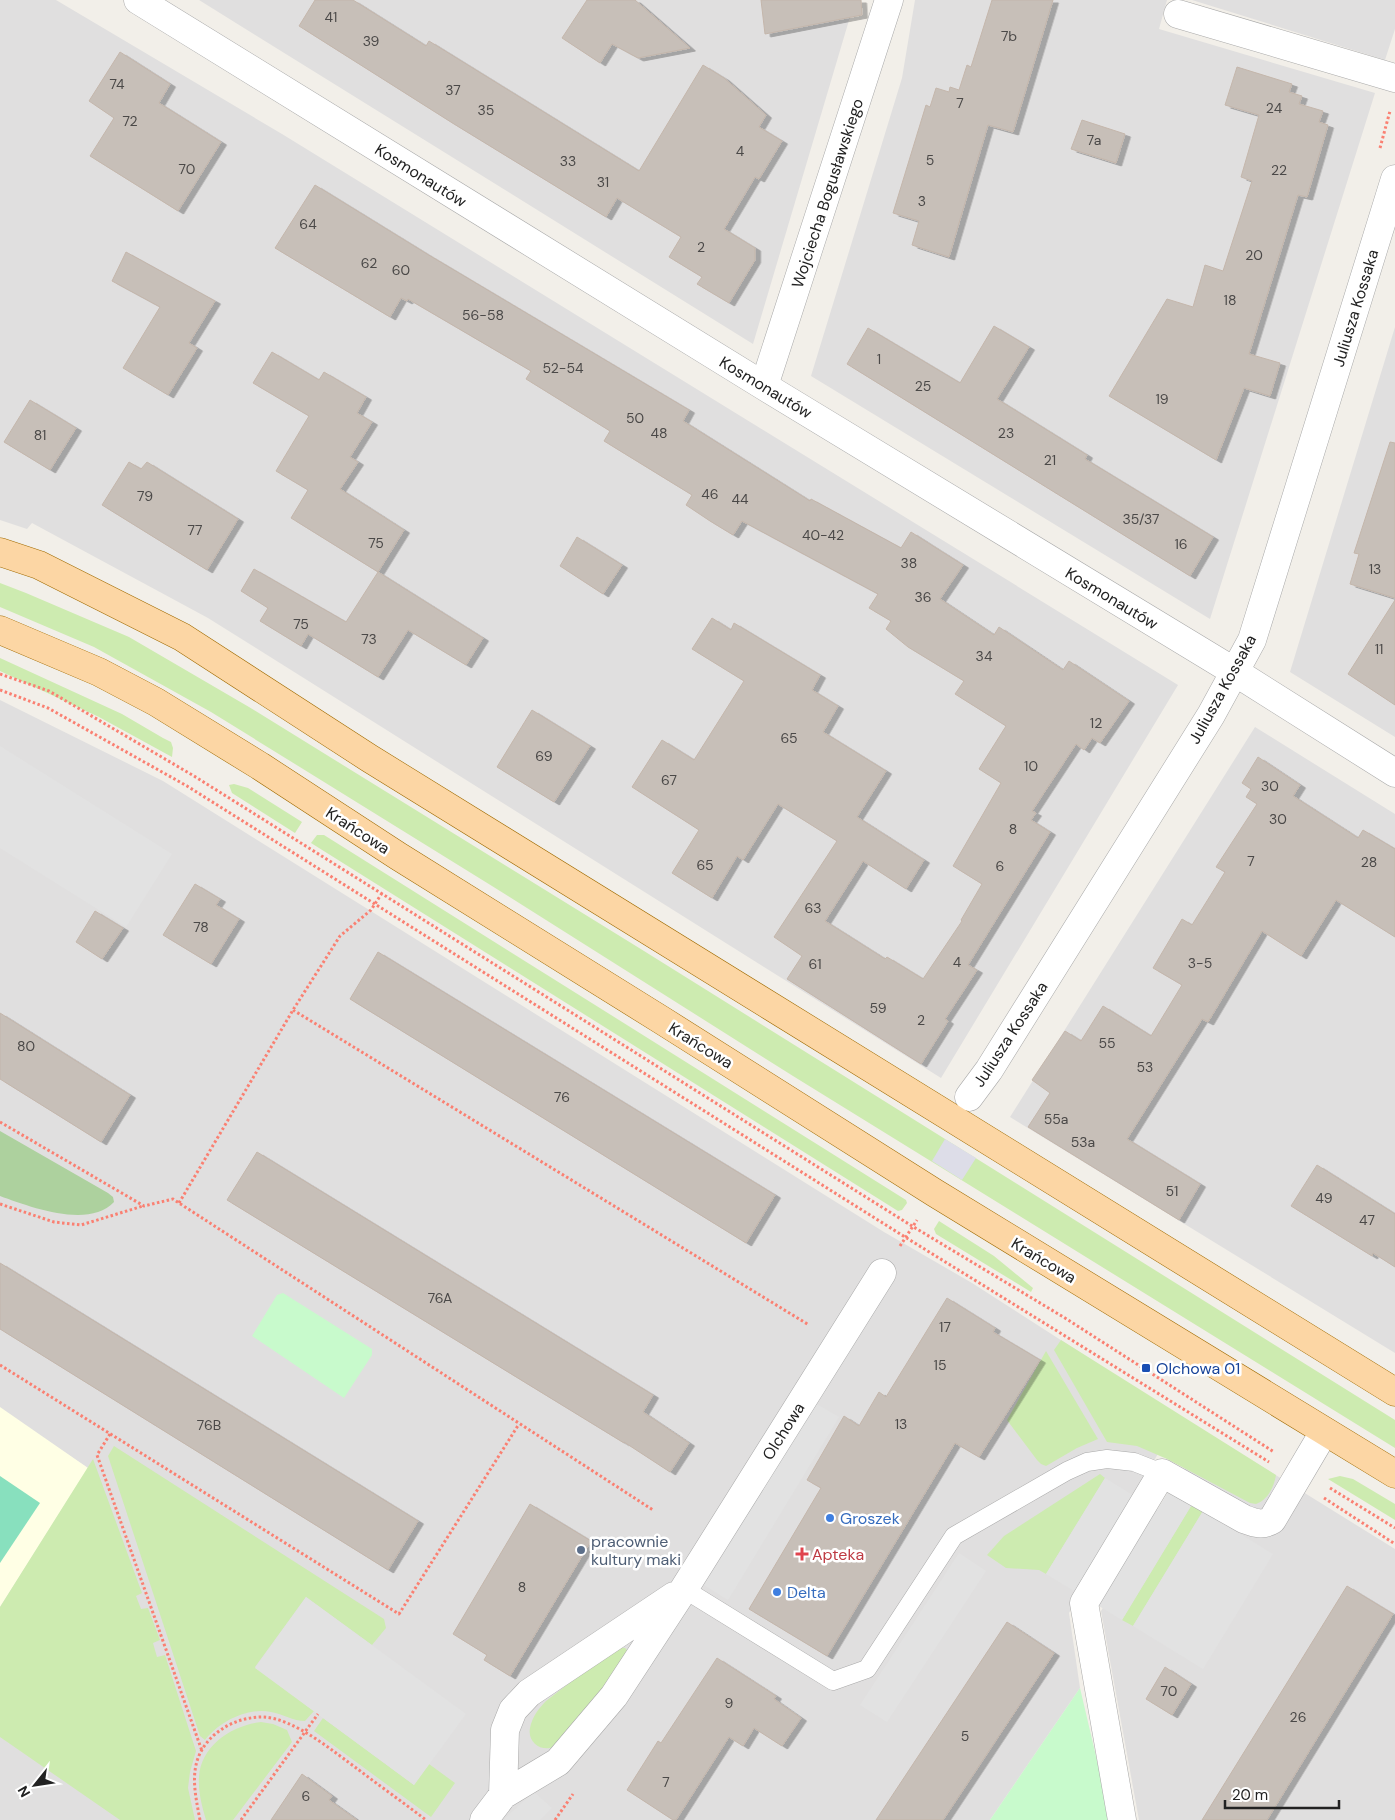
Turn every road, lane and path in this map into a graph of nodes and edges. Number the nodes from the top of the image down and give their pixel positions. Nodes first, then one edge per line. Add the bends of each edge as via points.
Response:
1 (138, 0) edge
2 (889, 0) edge
3 (1178, 14) dead end
4 (1395, 78) edge
5 (1395, 179) edge
6 (764, 386) junction
7 (0, 552) edge
8 (0, 630) edge
9 (1235, 672) junction
10 (0, 674) edge
11 (0, 690) edge
12 (1395, 773) edge
13 (382, 893) junction
14 (375, 904) junction
15 (293, 1010) junction
16 (969, 1097) dead end
17 (0, 1122) edge
18 (179, 1203) junction
19 (0, 1204) edge
20 (144, 1206) junction
21 (882, 1273) dead end
22 (838, 1343) junction
23 (0, 1365) edge
24 (1395, 1392) edge
25 (519, 1424) junction
26 (1324, 1432) junction
27 (110, 1434) junction
28 (1162, 1473) junction
29 (1299, 1474) junction
30 (1395, 1474) edge
31 (653, 1510) dead end
32 (1395, 1528) edge
33 (1395, 1544) edge
34 (684, 1589) junction
35 (318, 1714) dead end
36 (306, 1731) junction
37 (202, 1751) junction
38 (503, 1795) junction
39 (200, 1820) edge
40 (241, 1820) edge
41 (426, 1820) edge
42 (484, 1820) edge
43 (1122, 1820) edge

1 - 6 street, Kosmonautów
2 - 6 street, Wojciecha Bogusławskiego
3 - 4 street
5 - 9 street, Juliusza Kossaka via 1252,640
6 - 9 street, Kosmonautów
7 - 24 main road via 39,565 182,637 369,758
8 - 26 main road, Krańcowa via 99,672 179,716 935,1193
9 - 12 street, Kosmonautów
9 - 16 street, Juliusza Kossaka via 994,1062
10 - 13 path via 48,691 194,776
11 - 14 path via 48,708 187,786
13 - 14 path
13 - 29 path via 912,1226 1065,1318
14 - 15 path via 340,936
14 - 29 path via 905,1237
15 - 18 path
15 - 22 path
17 - 20 path
18 - 20 path via 173,1200
18 - 25 path
19 - 20 path via 54,1222 81,1226
21 - 22 street, Olchowa
22 - 34 street, Olchowa
23 - 27 path
25 - 27 path via 399,1614
25 - 31 path
26 - 29 street
26 - 30 main road, Krańcowa
27 - 37 path via 97,1455
28 - 29 street via 1244,1519 1259,1524 1272,1520
28 - 34 lane via 1134,1462 1107,1459 1088,1462 954,1536 867,1669 832,1680
28 - 43 street via 1084,1603
29 - 32 path
29 - 33 path
34 - 38 street, Olchowa via 614,1696 558,1762
34 - 38 street, Olchowa via 529,1693 513,1710 505,1730
35 - 36 path
36 - 37 path via 265,1717 247,1718 220,1730
36 - 40 path
36 - 41 path
37 - 39 path via 194,1774
38 - 42 street, Olchowa

